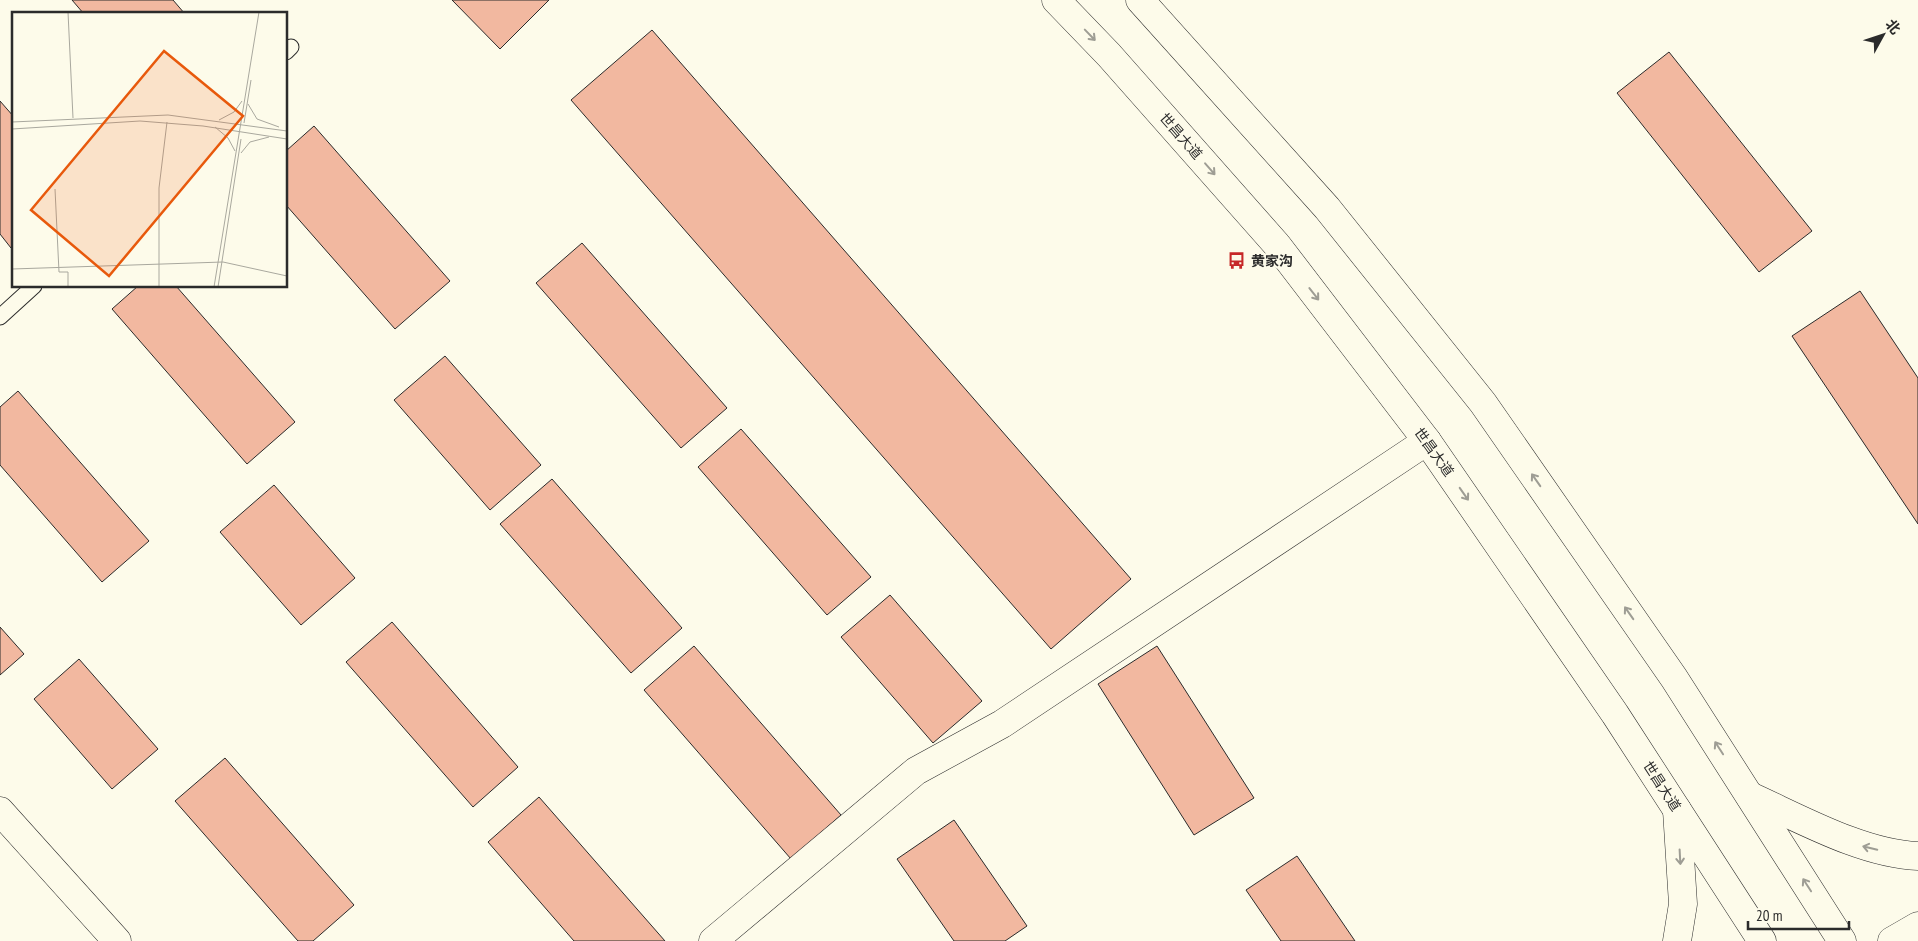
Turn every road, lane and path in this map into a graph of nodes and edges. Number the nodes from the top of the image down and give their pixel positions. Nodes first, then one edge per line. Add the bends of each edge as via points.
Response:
1 (1056, 0) edge
2 (1140, 0) edge
3 (32, 288) edge
4 (0, 317) edge
5 (1427, 441) junction
6 (1750, 796) junction
7 (1677, 809) junction
8 (0, 811) edge
9 (1918, 856) edge
10 (1918, 926) edge
11 (117, 941) edge
12 (713, 941) edge
13 (1677, 941) edge
14 (1762, 941) edge
15 (1842, 941) edge
16 (1892, 941) edge

1 -> 5 main road, 世昌大道 via 1109,55 1277,246
6 -> 2 main road via 1674,678 1482,403 1327,208
3 - 4 lane
5 -> 7 main road, 世昌大道 via 1616,714
5 - 12 main road via 1002,724 916,771
9 -> 6 main road via 1861,845
15 -> 6 main road
7 -> 13 main road via 1683,904
7 - 14 main road, 世昌大道
8 - 11 main road
10 - 16 main road

